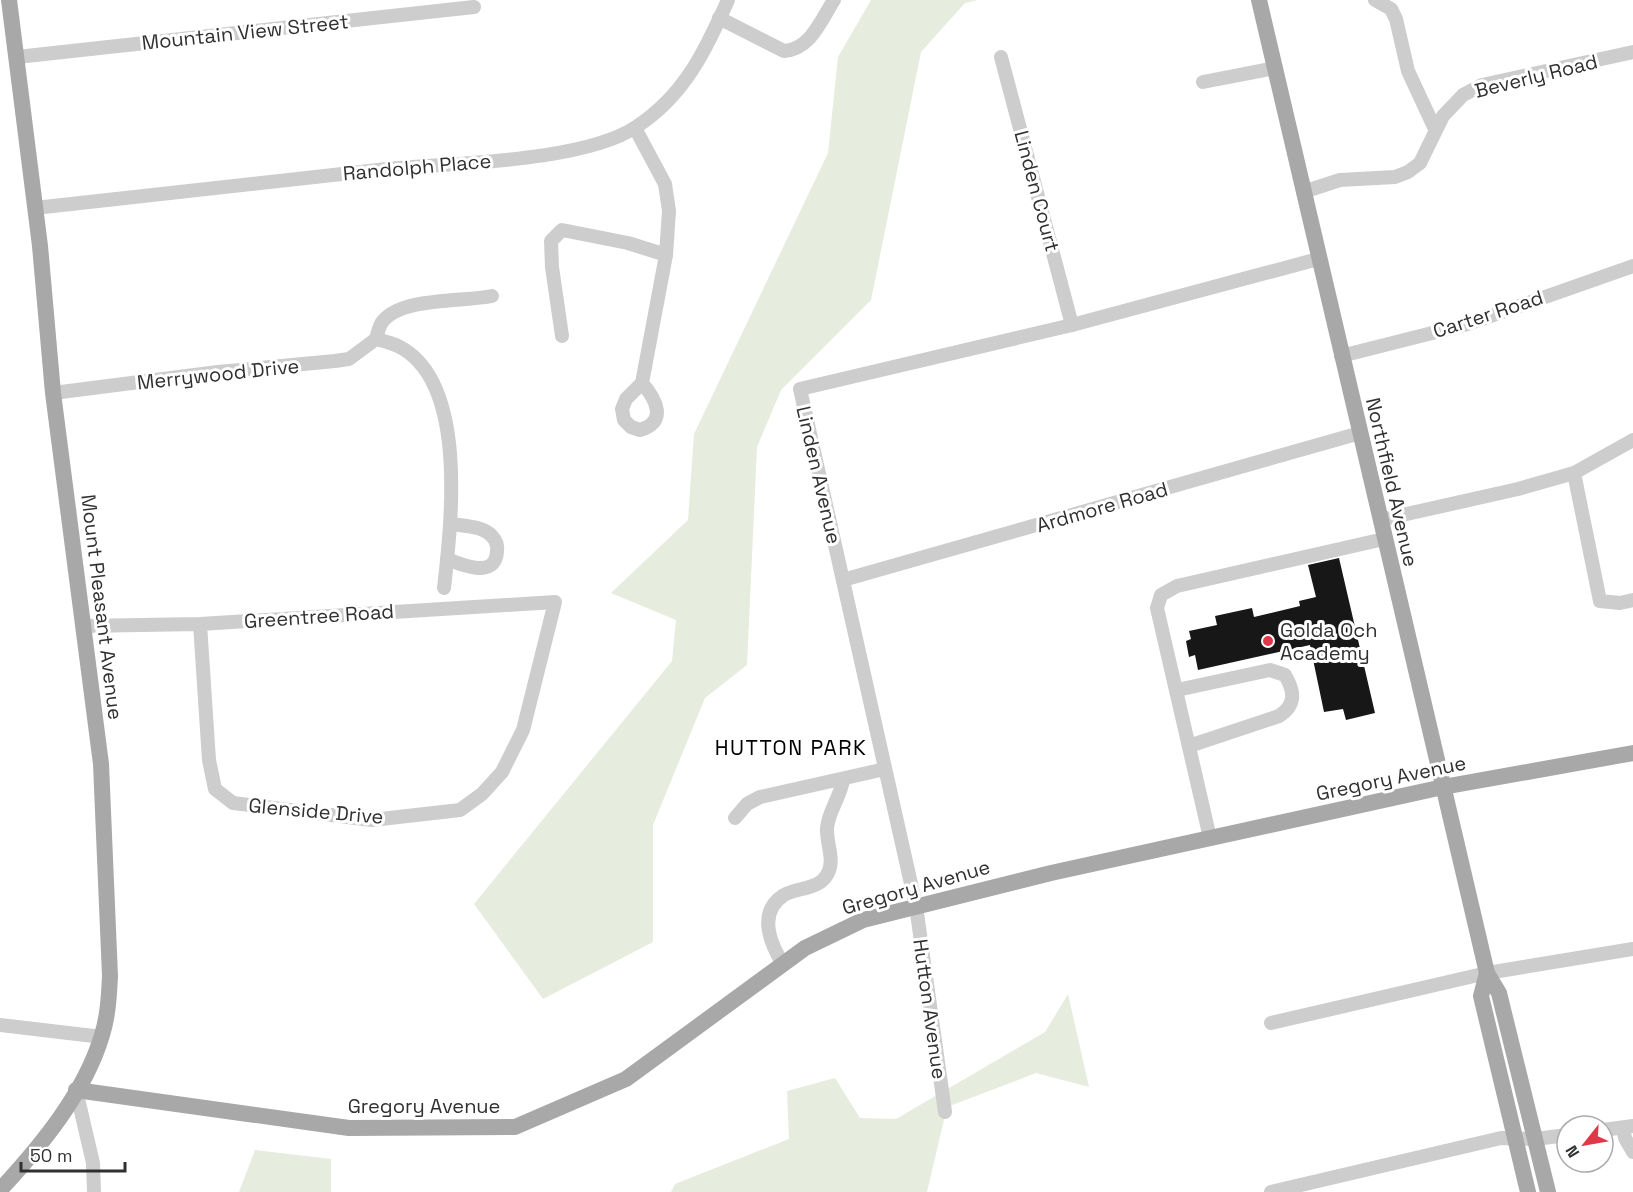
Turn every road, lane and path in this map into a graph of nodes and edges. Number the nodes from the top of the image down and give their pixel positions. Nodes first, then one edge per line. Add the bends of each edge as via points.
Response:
1 (9, 0) edge
2 (728, 0) edge
3 (834, 0) edge
4 (1259, 0) edge
5 (1375, 0) edge
6 (474, 7) dead end
7 (719, 18) junction
8 (7, 26) edge
9 (1633, 52) edge
10 (17, 57) junction
11 (1001, 57) dead end
12 (1275, 68) junction
13 (1203, 82) dead end
14 (635, 128) junction
15 (1435, 129) junction
16 (1303, 192) junction
17 (35, 208) junction
18 (666, 255) junction
19 (1318, 259) junction
20 (1633, 266) edge
21 (492, 296) dead end
22 (1072, 325) junction
23 (562, 336) dead end
24 (376, 339) junction
25 (1341, 356) junction
26 (642, 384) dead end
27 (53, 393) junction
28 (1360, 434) junction
29 (1633, 440) edge
30 (1574, 473) junction
31 (1380, 519) junction
32 (451, 524) junction
33 (1384, 539) junction
34 (447, 560) junction
35 (843, 580) junction
36 (444, 588) dead end
37 (1633, 600) edge
38 (555, 602) joint
39 (200, 624) junction
40 (83, 626) junction
41 (1176, 690) junction
42 (1189, 746) junction
43 (1633, 753) edge
44 (885, 769) junction
45 (843, 780) junction
46 (1443, 787) junction
47 (735, 818) dead end
48 (1210, 838) junction
49 (915, 906) junction
50 (1633, 948) edge
51 (783, 964) junction
52 (1486, 973) junction
53 (1271, 1023) dead end
54 (0, 1025) edge
55 (102, 1037) junction
56 (76, 1090) junction
57 (945, 1112) dead end
58 (1628, 1127) edge
59 (1555, 1136) edge
60 (1516, 1139) junction
61 (1535, 1139) junction
62 (1633, 1152) edge
63 (0, 1190) edge
64 (94, 1192) edge
65 (1271, 1192) edge
66 (1528, 1192) edge
67 (1548, 1192) edge

1 - 8 main road, Mount Pleasant Avenue
2 - 7 street, Randolph Place
3 - 7 street via 807,42 793,50 784,51
4 - 12 main road, Northfield Avenue
5 - 15 street via 1391,9 1396,19 1408,72
6 - 10 street, Mountain View Street
7 - 14 street, Randolph Place via 694,70 663,106
8 - 10 main road, Mount Pleasant Avenue
9 - 15 street, Beverly Road via 1482,85 1454,103
10 - 17 main road, Mount Pleasant Avenue
11 - 22 street, Linden Court
12 - 13 street
12 - 16 main road, Northfield Avenue
14 - 17 street, Randolph Place via 596,143 535,155
14 - 18 street via 665,184 669,211
15 - 16 street, Beverly Road via 1420,163 1408,172 1395,177 1340,180
16 - 19 main road, Northfield Avenue
17 - 27 main road, Mount Pleasant Avenue
18 - 23 street via 562,230 551,241
18 - 26 street
19 - 22 street, Linden Avenue
19 - 25 main road, Northfield Avenue
20 - 25 street, Carter Road via 1468,324
21 - 24 street, Merrywood Drive via 394,312 381,322
22 - 35 street, Linden Avenue via 800,389
24 - 27 street, Merrywood Drive via 349,359
24 - 32 street via 400,347 420,365 435,387 449,432
25 - 28 main road, Northfield Avenue
27 - 40 main road, Mount Pleasant Avenue
28 - 31 main road, Northfield Avenue
28 - 35 street, Ardmore Road
29 - 30 street
30 - 31 street
30 - 37 street via 1600,601
31 - 33 main road, Northfield Avenue
32 - 34 street
32 - 34 street via 472,527 493,537 497,556 492,564 473,569
33 - 41 street via 1177,586 1161,595 1157,608
33 - 46 main road, Northfield Avenue
34 - 36 street
35 - 44 street, Linden Avenue
38 - 39 street, Greentree Road
38 - 39 street, Glenside Drive via 523,730 501,772 482,794 460,810 372,820 233,804 215,789 209,760
39 - 40 street, Greentree Road
40 - 55 main road, Mount Pleasant Avenue via 100,764 110,964 108,1010
41 - 42 street
41 - 42 street via 1270,670 1285,675 1292,687 1289,710 1279,716
42 - 48 street
43 - 46 main road, Gregory Avenue
44 - 45 street
44 - 49 street, Linden Avenue
45 - 47 street via 760,797 747,804
45 - 51 street via 841,796 830,812 827,829 831,864 828,875 816,885 784,895 768,917 774,949
46 - 48 main road, Gregory Avenue
46 - 52 main road, Northfield Avenue
48 - 49 main road, Gregory Avenue
49 - 51 main road, Gregory Avenue via 862,920 805,948
49 - 57 street, Hutton Avenue
50 - 52 street
51 - 56 main road, Gregory Avenue via 626,1079 515,1127 349,1128
52 - 53 street
52 - 60 main road, Northfield Avenue via 1481,996
52 - 61 main road, Northfield Avenue via 1499,993
54 - 55 street
55 - 56 main road, Mount Pleasant Avenue
56 - 63 main road, Mount Pleasant Avenue via 49,1135
56 - 64 street via 93,1163
58 - 62 street via 1625,1138
59 - 61 street
60 - 61 street
60 - 65 street via 1501,1138
60 - 66 main road, Northfield Avenue
61 - 67 main road, Northfield Avenue

